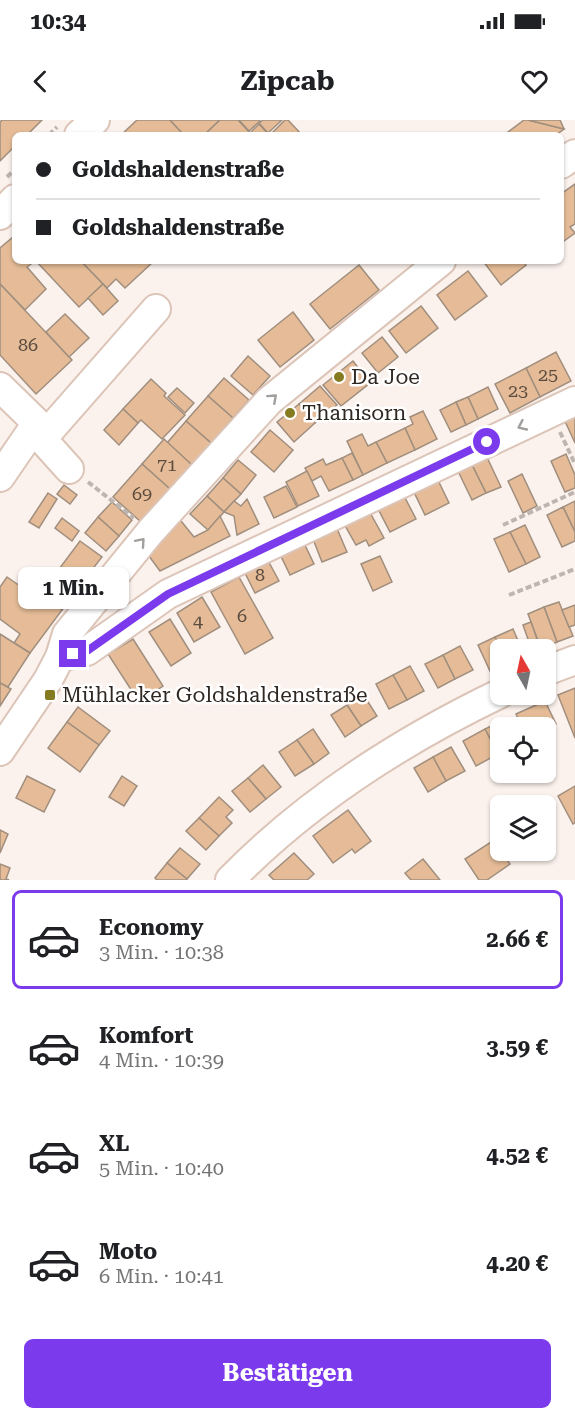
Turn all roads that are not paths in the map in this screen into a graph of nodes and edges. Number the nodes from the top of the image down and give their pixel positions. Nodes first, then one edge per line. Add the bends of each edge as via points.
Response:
1 (65, 120) edge
2 (95, 120) edge
3 (76, 132) edge
4 (82, 132) edge
5 (12, 203) edge
6 (0, 214) edge
7 (437, 264) edge
8 (156, 309) dead end
9 (0, 387) edge
10 (575, 401) edge
11 (40, 431) junction
12 (69, 469) dead end
13 (0, 477) edge
14 (60, 657) junction
15 (575, 660) edge
16 (556, 667) edge
17 (490, 698) edge
18 (0, 751) edge
19 (230, 880) edge

1 - 3 street
2 - 4 street
5 - 6 street
14 -> 7 street via 67,634 151,531 269,401
8 - 11 street
9 - 11 street
10 -> 14 street via 168,594 87,651
11 - 12 street
11 - 13 street
14 - 18 street
15 - 16 street
17 - 19 street via 395,750 316,803 261,848

